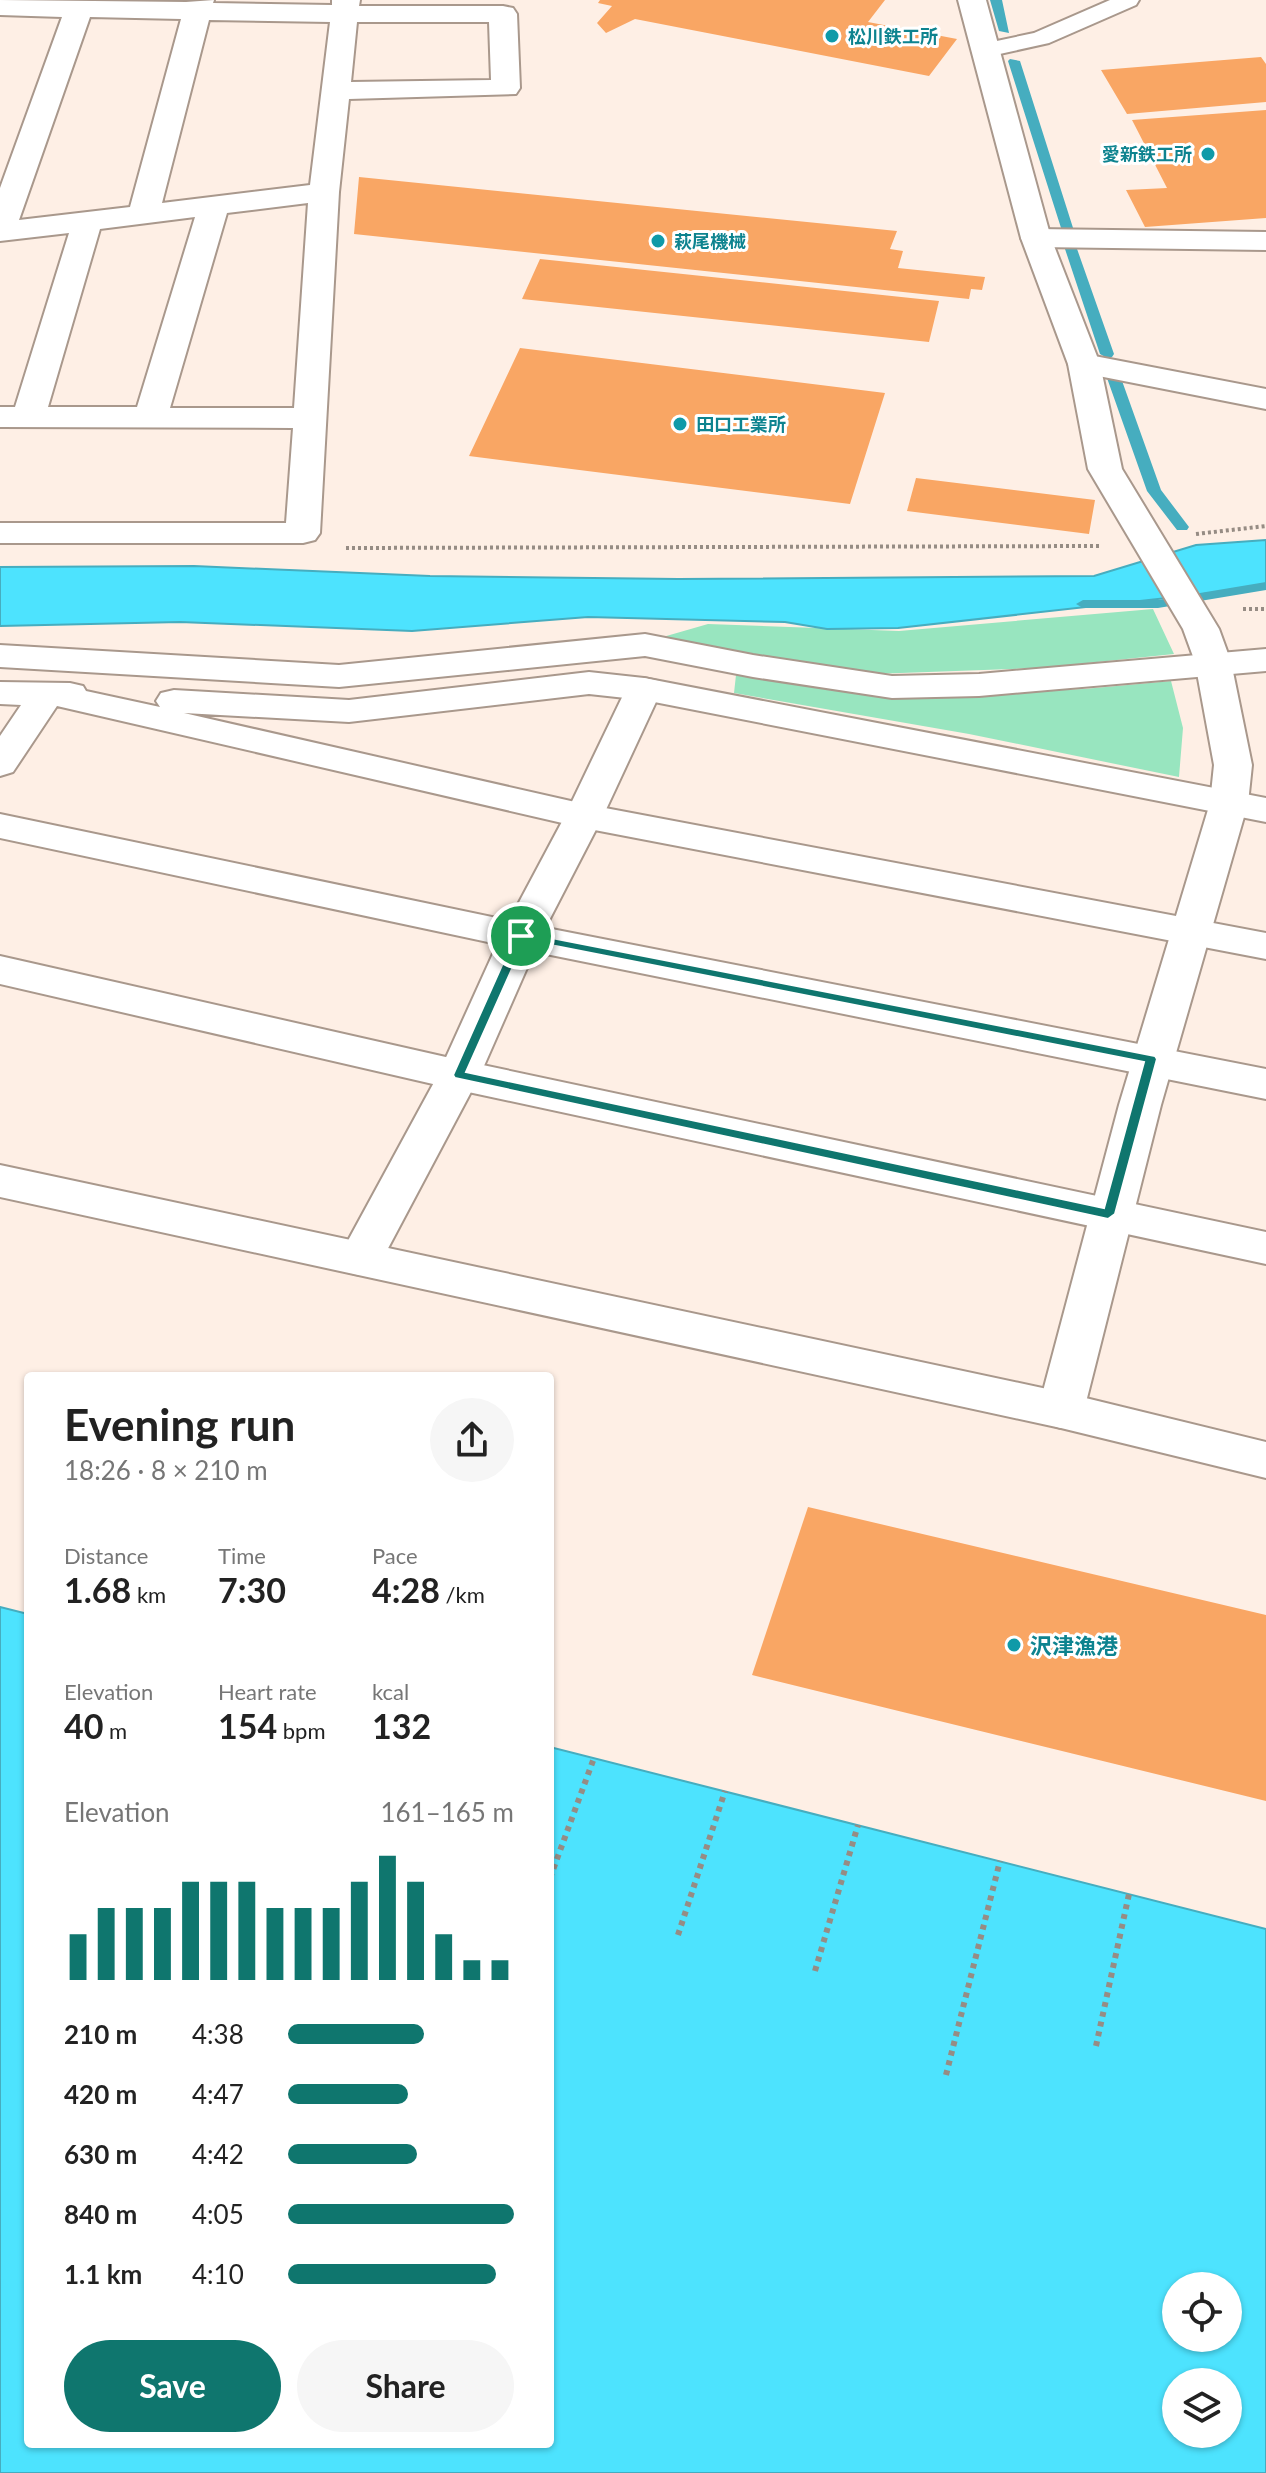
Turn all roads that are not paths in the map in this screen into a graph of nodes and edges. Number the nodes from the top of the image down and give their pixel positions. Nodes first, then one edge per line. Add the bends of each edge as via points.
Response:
1 (972, 0) edge
2 (1128, 0) edge
3 (80, 4) edge
4 (198, 5) edge
5 (0, 7) edge
6 (346, 7) edge
7 (986, 50) junction
8 (335, 91) junction
9 (324, 192) junction
10 (214, 204) junction
11 (144, 213) junction
12 (88, 219) junction
13 (0, 231) edge
14 (1036, 238) junction
15 (1266, 241) edge
16 (1084, 364) junction
17 (1266, 399) edge
18 (14, 417) edge
19 (151, 417) junction
20 (309, 418) junction
21 (0, 533) edge
22 (0, 656) edge
23 (1266, 660) edge
24 (1213, 662) junction
25 (644, 689) junction
26 (0, 693) edge
27 (47, 693) junction
28 (0, 764) edge
29 (1247, 806) edge
30 (584, 816) junction
31 (0, 826) edge
32 (1189, 930) junction
33 (521, 936) junction
34 (1266, 946) edge
35 (0, 970) edge
36 (1151, 1059) junction
37 (459, 1075) junction
38 (1266, 1084) edge
39 (0, 1181) edge
40 (1108, 1214) junction
41 (1266, 1248) edge
42 (360, 1259) junction
43 (1061, 1410) junction
44 (1266, 1460) edge

1 - 7 street
2 - 7 lane via 1041,38
3 - 4 street
3 - 5 street
3 - 13 street
4 - 6 street
4 - 11 street
6 - 8 street
6 - 8 street via 503,14 506,88
7 - 14 street
8 - 9 street
9 - 10 street
9 - 20 street
10 - 11 street
10 - 19 street
11 - 12 street
12 - 13 street
12 - 18 street
14 - 15 street
14 - 16 street
16 - 17 street
16 - 24 street via 1105,469 1147,539 1214,615
18 - 19 street
19 - 20 street
20 - 21 street via 303,533
22 - 24 street via 339,676 645,645 892,687 979,685
23 - 24 street
24 - 29 street via 1233,765
25 - 27 street via 589,683 349,711
25 - 29 street
25 - 30 street
26 - 27 street
27 - 28 street
27 - 30 street
29 - 32 street
30 - 32 street
30 - 33 street
31 - 33 street
32 - 34 street
32 - 36 street
33 - 36 street
33 - 37 street
35 - 37 street
36 - 38 street
36 - 40 street
37 - 40 street
37 - 42 street
39 - 42 street
40 - 41 street
40 - 43 street
42 - 43 street
43 - 44 street

